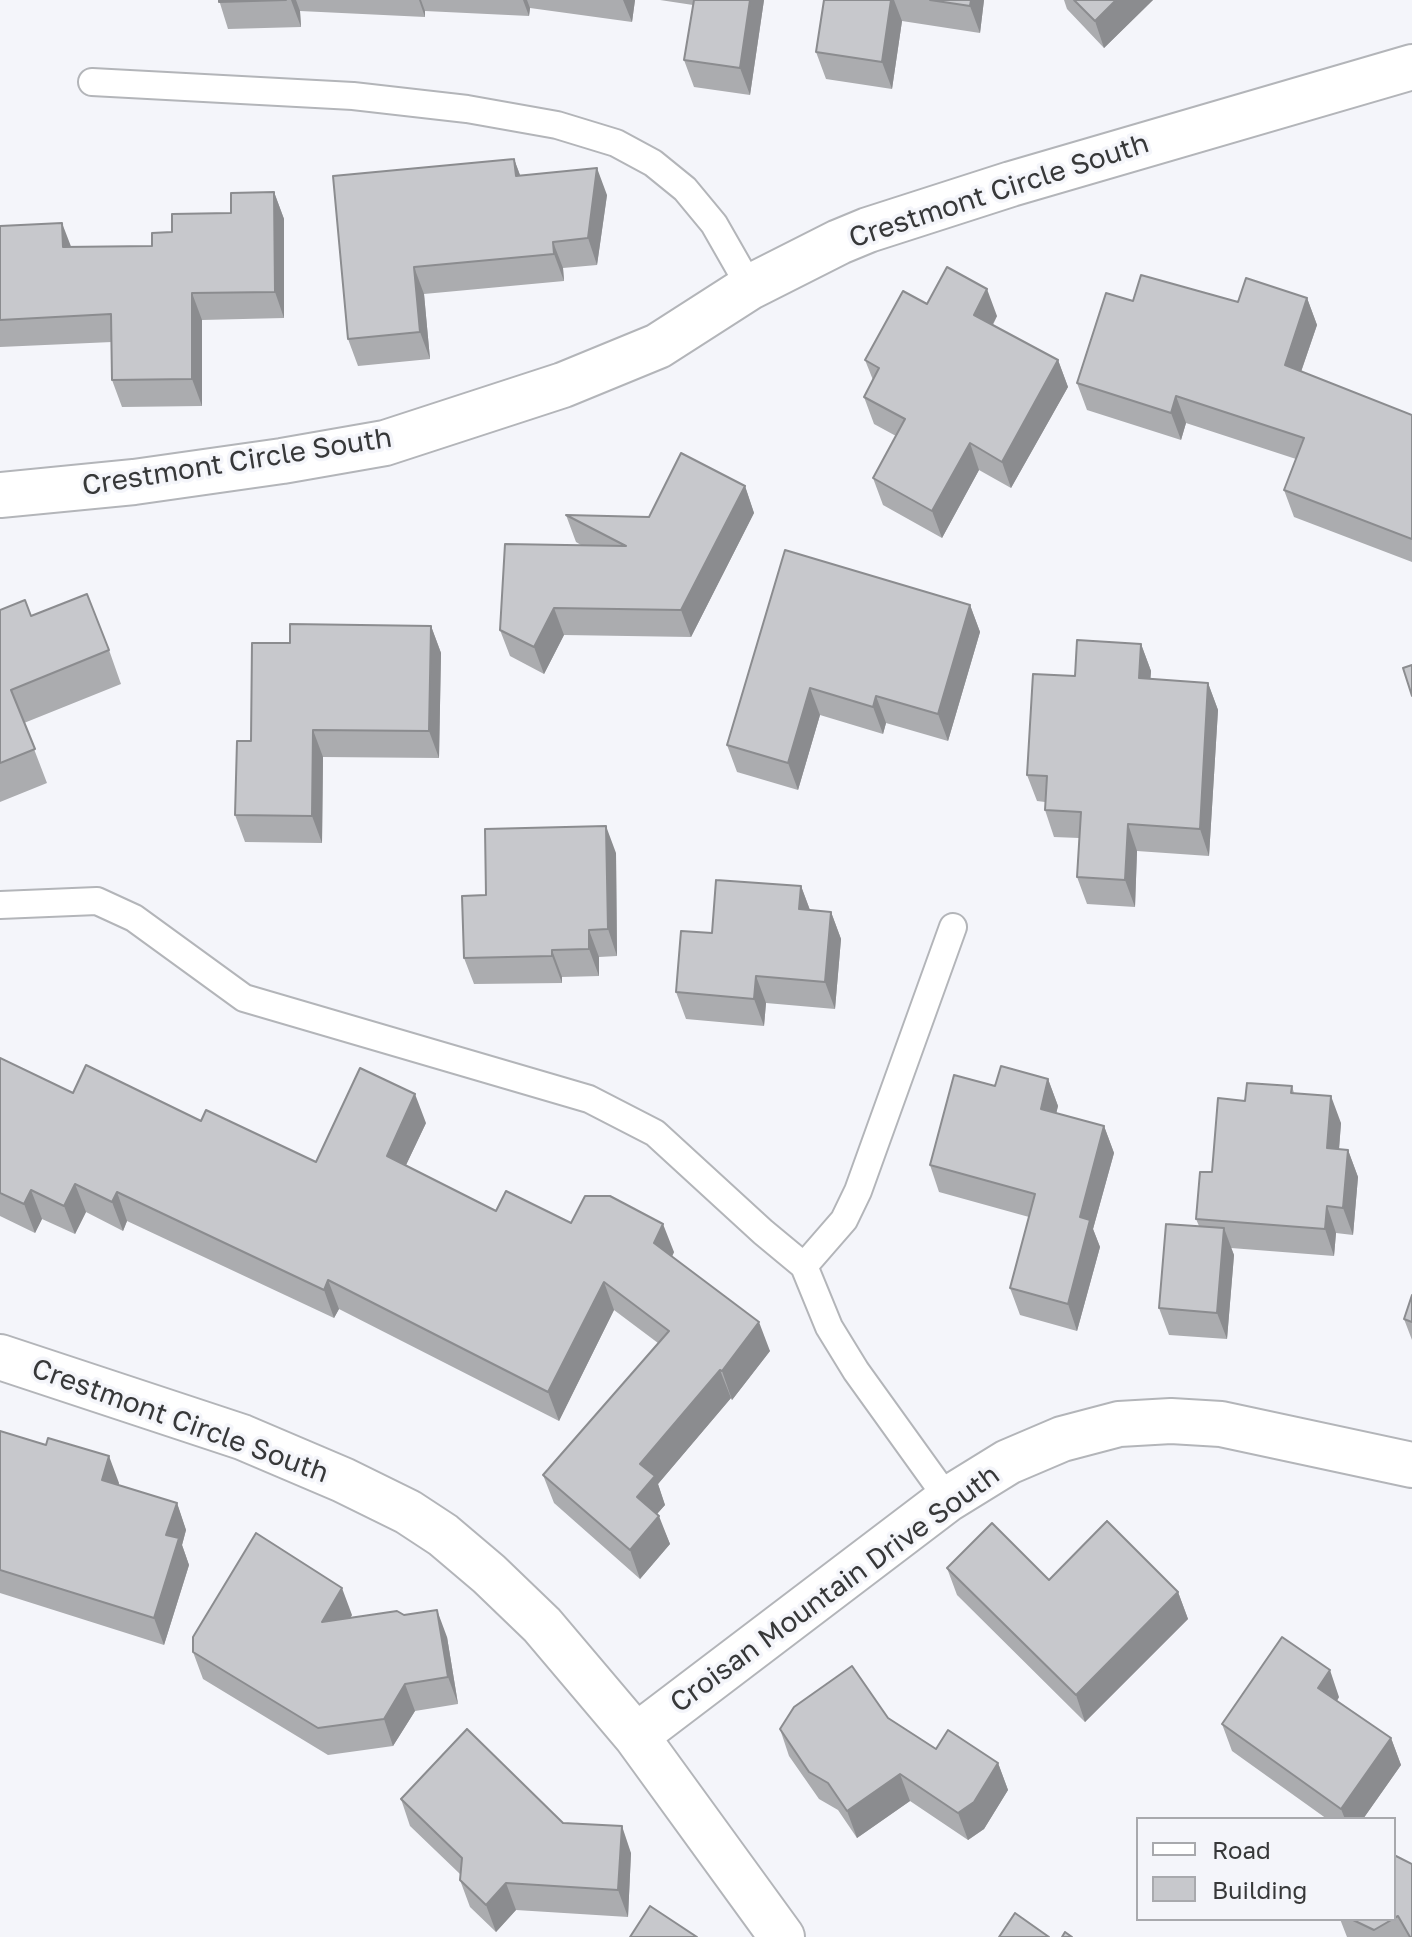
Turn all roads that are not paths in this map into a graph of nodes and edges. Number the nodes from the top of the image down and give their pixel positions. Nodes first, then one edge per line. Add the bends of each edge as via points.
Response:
1 (1412, 67) edge
2 (92, 82) dead end
3 (750, 287) junction
4 (0, 495) edge
5 (0, 905) edge
6 (953, 927) dead end
7 (804, 1266) junction
8 (0, 1357) edge
9 (1412, 1465) edge
10 (948, 1499) junction
11 (636, 1736) junction
12 (782, 1937) edge

1 - 3 street, Crestmont Circle South via 913,214 839,242
2 - 3 lane via 367,97 557,125 616,143 685,189 714,224
3 - 4 street, Crestmont Circle South via 658,346 563,385 385,443 149,480
5 - 7 lane via 97,901 134,918 244,998 589,1099 655,1133
6 - 7 lane via 858,1191 844,1220
7 - 10 lane via 849,1360
8 - 11 street, Crestmont Circle South via 242,1437 408,1512 468,1556 542,1625
9 - 10 street, Croisan Mountain Drive South via 1221,1424 1119,1424 1062,1439 1008,1462
10 - 11 street, Croisan Mountain Drive South
11 - 12 street, Crestmont Circle South

